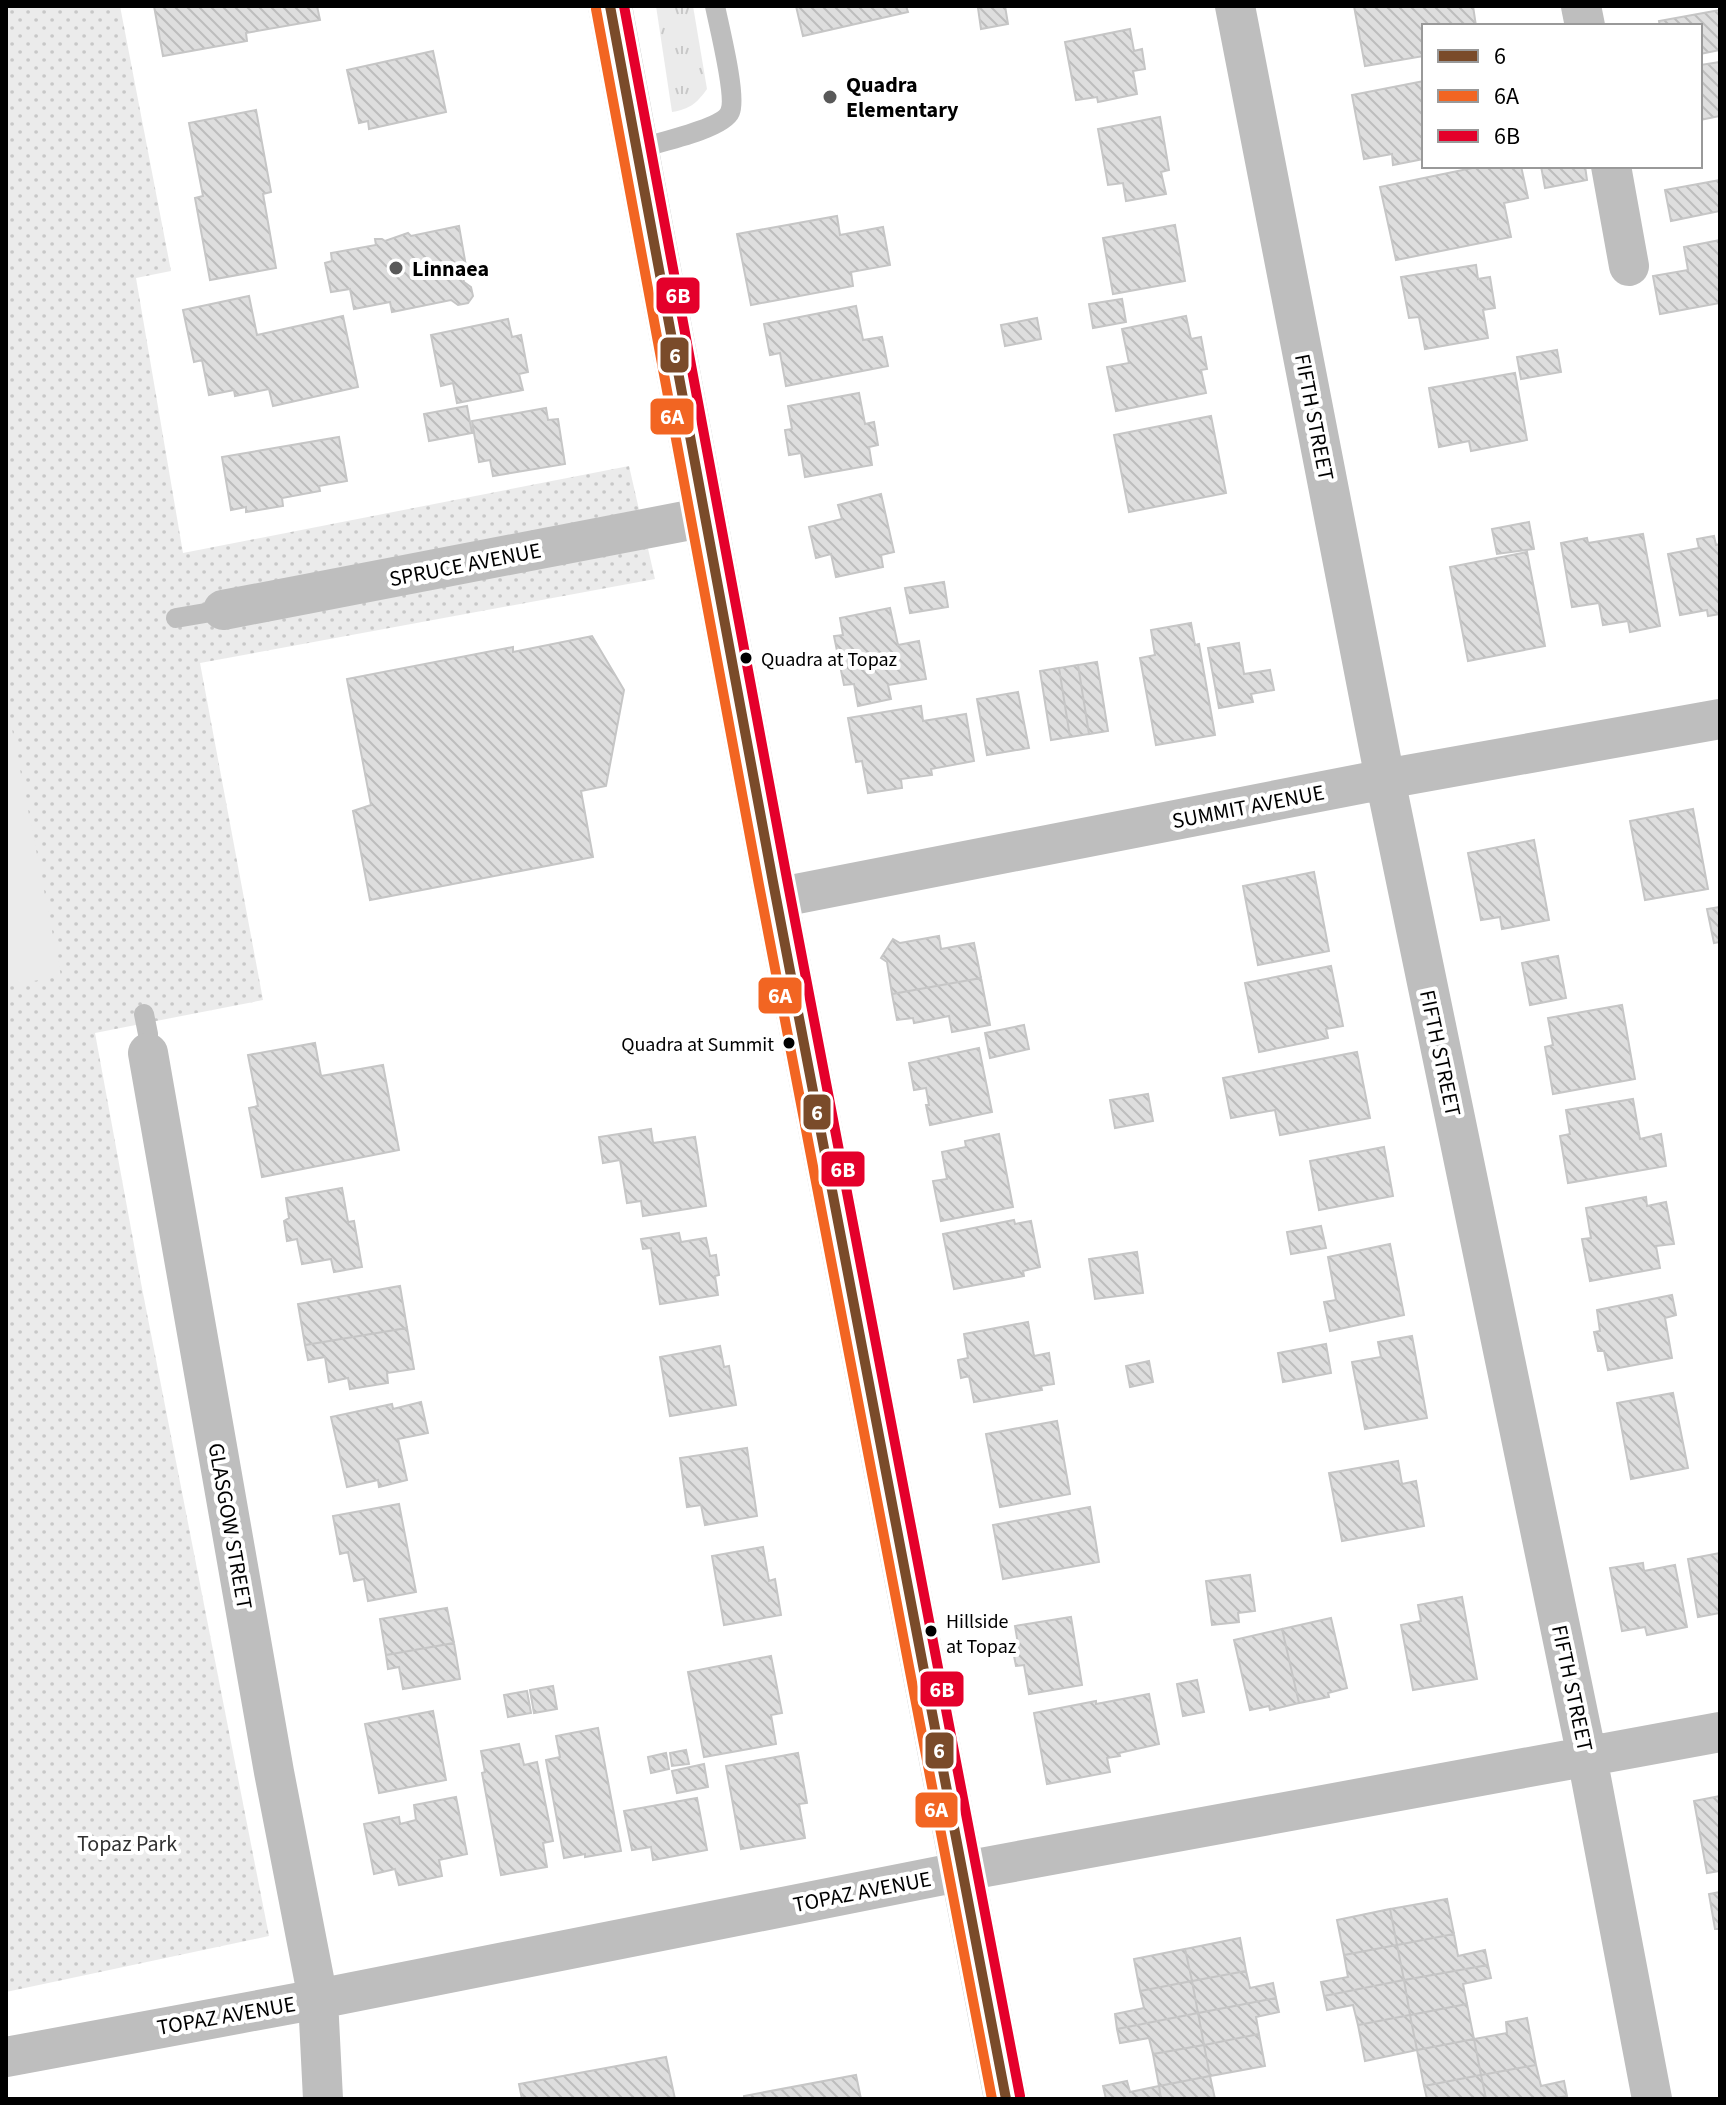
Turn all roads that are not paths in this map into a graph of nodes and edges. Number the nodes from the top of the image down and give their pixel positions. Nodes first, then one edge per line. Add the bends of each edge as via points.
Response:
1 (610, 6) edge
2 (715, 6) edge
3 (1235, 6) edge
4 (637, 149) junction
5 (1611, 168) edge
6 (1629, 266) dead end
7 (706, 517) junction
8 (223, 610) joint
9 (176, 618) dead end
10 (1720, 719) edge
11 (1385, 779) junction
12 (776, 898) junction
13 (144, 1014) dead end
14 (148, 1053) joint
15 (1720, 1732) edge
16 (1587, 1757) junction
17 (964, 1871) junction
18 (318, 1999) junction
19 (6, 2057) edge
20 (323, 2099) edge
21 (1006, 2099) edge
22 (1652, 2099) edge

1 - 4 main road
2 - 4 lane via 732,94 730,112 719,124
3 - 11 street, FIFTH STREET
4 - 7 main road
5 - 6 street
7 - 8 street, SPRUCE AVENUE
7 - 12 main road
8 - 9 lane
10 - 11 street, SUMMIT AVENUE
11 - 12 street, SUMMIT AVENUE
11 - 16 street, FIFTH STREET
12 - 17 main road
13 - 14 lane
14 - 18 street, GLASGOW STREET
15 - 16 street, TOPAZ AVENUE
16 - 17 street, TOPAZ AVENUE
16 - 22 street, FIFTH STREET
17 - 18 street, TOPAZ AVENUE
17 - 21 main road
18 - 19 street, TOPAZ AVENUE
18 - 20 street, GLASGOW STREET

